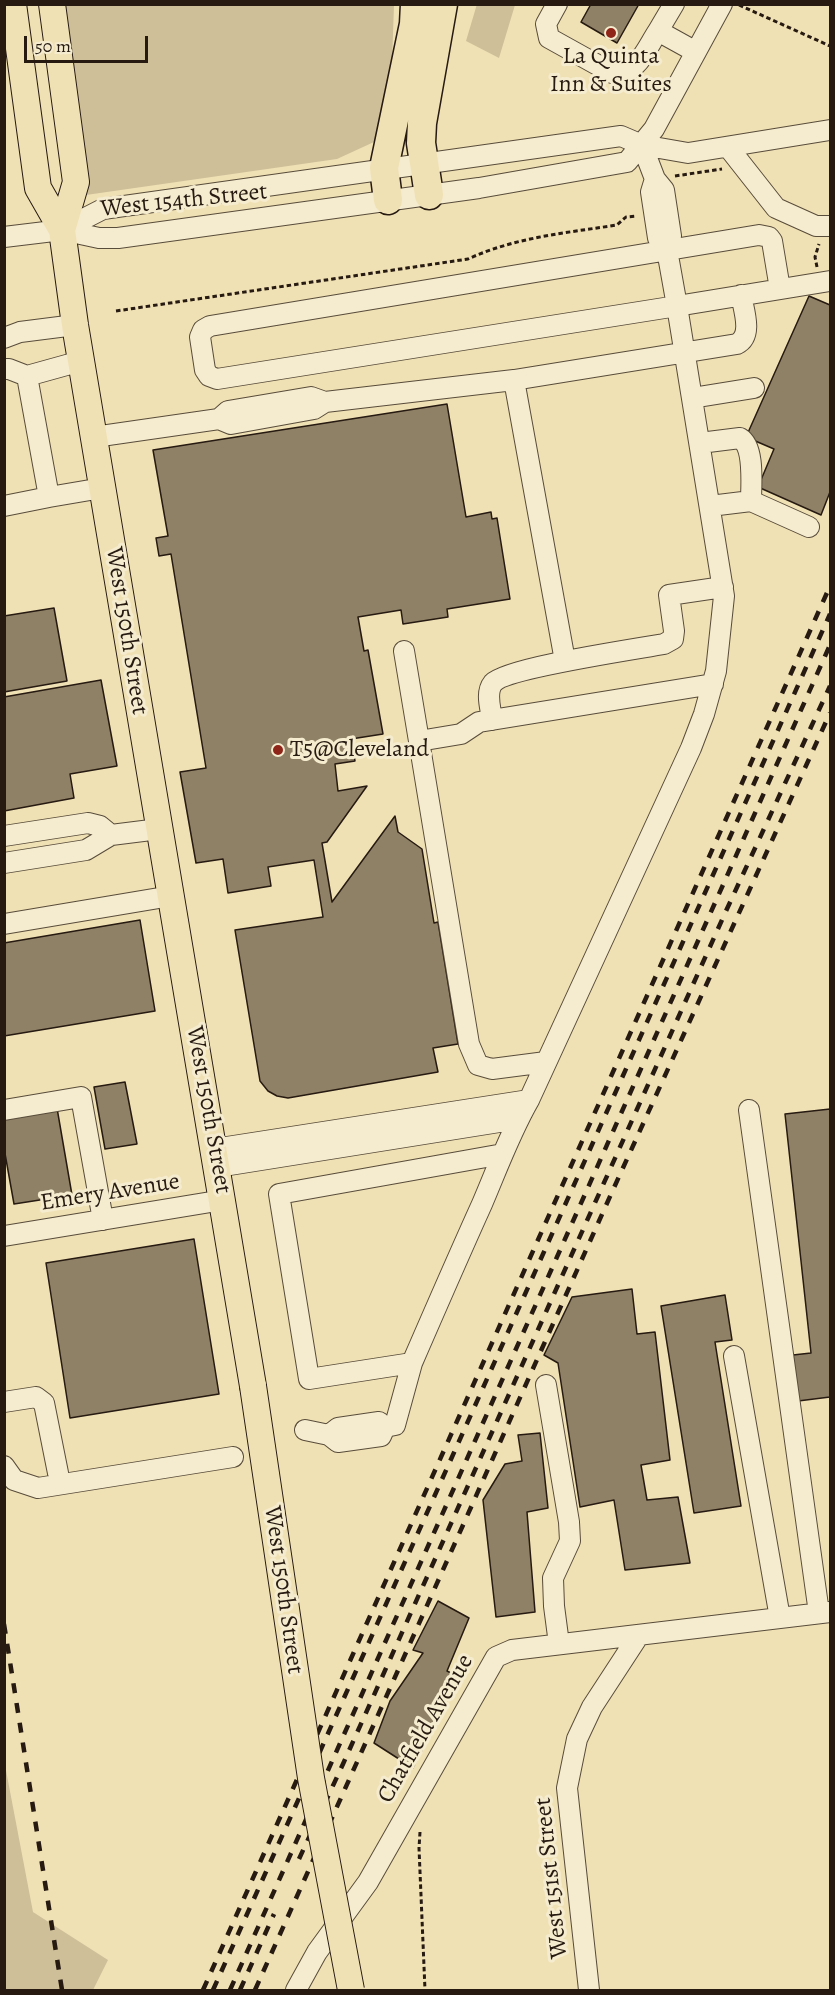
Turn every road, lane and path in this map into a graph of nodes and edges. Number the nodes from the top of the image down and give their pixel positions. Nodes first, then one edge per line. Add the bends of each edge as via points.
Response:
1 (13, 4) edge
2 (52, 4) edge
3 (415, 4) edge
4 (443, 4) edge
5 (557, 4) edge
6 (674, 4) edge
7 (722, 4) edge
8 (739, 4) edge
9 (658, 31) junction
10 (831, 46) edge
11 (696, 52) junction
12 (831, 130) edge
13 (642, 145) junction
14 (728, 147) junction
15 (424, 165) junction
16 (384, 168) junction
17 (429, 195) junction
18 (388, 200) junction
19 (646, 214) dead end
20 (62, 230) junction
21 (826, 230) edge
22 (4, 237) edge
23 (667, 250) junction
24 (824, 276) edge
25 (780, 289) junction
26 (741, 295) junction
27 (677, 306) junction
28 (116, 311) dead end
29 (75, 325) junction
30 (4, 338) edge
31 (685, 354) junction
32 (81, 361) junction
33 (4, 369) edge
34 (27, 376) junction
35 (514, 380) junction
36 (754, 388) dead end
37 (692, 398) junction
38 (94, 437) junction
39 (700, 443) junction
40 (102, 488) junction
41 (49, 497) junction
42 (750, 501) junction
43 (4, 506) edge
44 (710, 506) junction
45 (809, 527) dead end
46 (723, 587) junction
47 (404, 651) dead end
48 (565, 661) junction
49 (713, 684) junction
50 (492, 720) junction
51 (419, 741) junction
52 (159, 829) junction
53 (4, 836) edge
54 (111, 836) junction
55 (4, 863) edge
56 (171, 896) junction
57 (4, 924) edge
58 (546, 1062) junction
59 (529, 1100) junction
60 (4, 1110) edge
61 (749, 1110) dead end
62 (518, 1119) junction
63 (422, 1124) junction
64 (503, 1154) junction
65 (216, 1158) junction
66 (223, 1200) junction
67 (103, 1220) junction
68 (4, 1236) edge
69 (734, 1356) dead end
70 (412, 1364) junction
71 (546, 1385) dead end
72 (4, 1402) edge
73 (305, 1430) dead end
74 (233, 1457) dead end
75 (4, 1466) edge
76 (58, 1473) dead end
77 (825, 1613) edge
78 (780, 1618) junction
79 (639, 1635) junction
80 (559, 1644) junction
81 (420, 1832) dead end
82 (296, 1990) edge
83 (351, 1990) edge
84 (425, 1990) edge
85 (589, 1990) edge

1 - 20 main road, West 150th Street via 38,188
2 - 20 main road, West 150th Street via 76,182
3 - 16 highway
4 - 15 highway via 422,123
5 - 9 street via 546,24 549,38 612,73 621,74 635,66
6 - 9 street
7 - 11 street, West 154th Street
8 - 10 path
9 - 11 street
11 - 13 street, West 154th Street
12 - 14 street
13 - 14 street via 688,153
13 - 15 street, West 154th Street via 621,136
13 - 17 street, West 154th Street via 627,162
13 - 23 street via 655,179 651,192 658,238
14 - 21 street via 776,208
15 - 16 street, West 154th Street
15 - 17 highway
16 - 18 highway
16 - 20 street, West 154th Street via 103,209
17 - 18 street, West 154th Street
18 - 20 street, West 154th Street via 118,238
19 - 28 path via 626,218 617,225 521,240 468,259
20 - 22 street
20 - 29 main road, West 150th Street
21 - 24 path via 815,256
23 - 25 street via 764,235 772,241
23 - 27 street
23 - 27 street via 210,326 200,337 205,370 217,379
24 - 25 street
25 - 26 street
26 - 27 street
26 - 31 street via 746,334 743,341
27 - 31 street
29 - 30 street via 20,332
29 - 32 main road, West 150th Street
31 - 35 street
31 - 37 street
32 - 34 street
32 - 38 main road, West 150th Street
33 - 34 street
34 - 41 street
35 - 38 street via 325,402 311,397 228,411 219,419
35 - 48 street
36 - 37 street
37 - 39 street
38 - 40 main road, West 150th Street
39 - 42 street via 740,438 747,444
39 - 44 street
40 - 41 street
40 - 52 main road, West 150th Street
41 - 43 street
42 - 44 street
42 - 45 street
44 - 46 street
46 - 48 street via 669,595 674,631 673,639 664,644
46 - 49 street
47 - 51 street
48 - 50 street via 500,677 489,693
49 - 50 street
49 - 58 street via 687,756
50 - 51 street via 479,722 461,734
51 - 58 street via 473,1056 478,1065 492,1069
52 - 54 street
52 - 56 main road, West 150th Street
53 - 54 street via 88,823 100,826
54 - 55 street via 86,850
56 - 57 street
56 - 65 main road, West 150th Street
58 - 59 street
59 - 62 street
59 - 63 street
60 - 67 street via 81,1097
61 - 77 street
62 - 63 street
62 - 64 street
63 - 65 street
64 - 70 street
64 - 70 street via 279,1194 309,1379
65 - 66 main road, West 150th Street
66 - 67 street, Emery Avenue
66 - 83 main road, West 150th Street, bridge via 311,1778
67 - 68 street, Emery Avenue
69 - 78 street
70 - 73 street via 395,1425 385,1427 379,1422 338,1428 329,1435
71 - 80 street via 570,1541 554,1578
72 - 76 street via 36,1397 44,1403
74 - 75 street via 38,1488 14,1480
77 - 78 street, Chatfield Avenue
78 - 79 street, Chatfield Avenue
79 - 80 street, Chatfield Avenue
79 - 85 street, West 151st Street via 592,1707 577,1740 567,1788
80 - 82 street, Chatfield Avenue via 512,1650 496,1657 368,1882 317,1952
81 - 84 path

